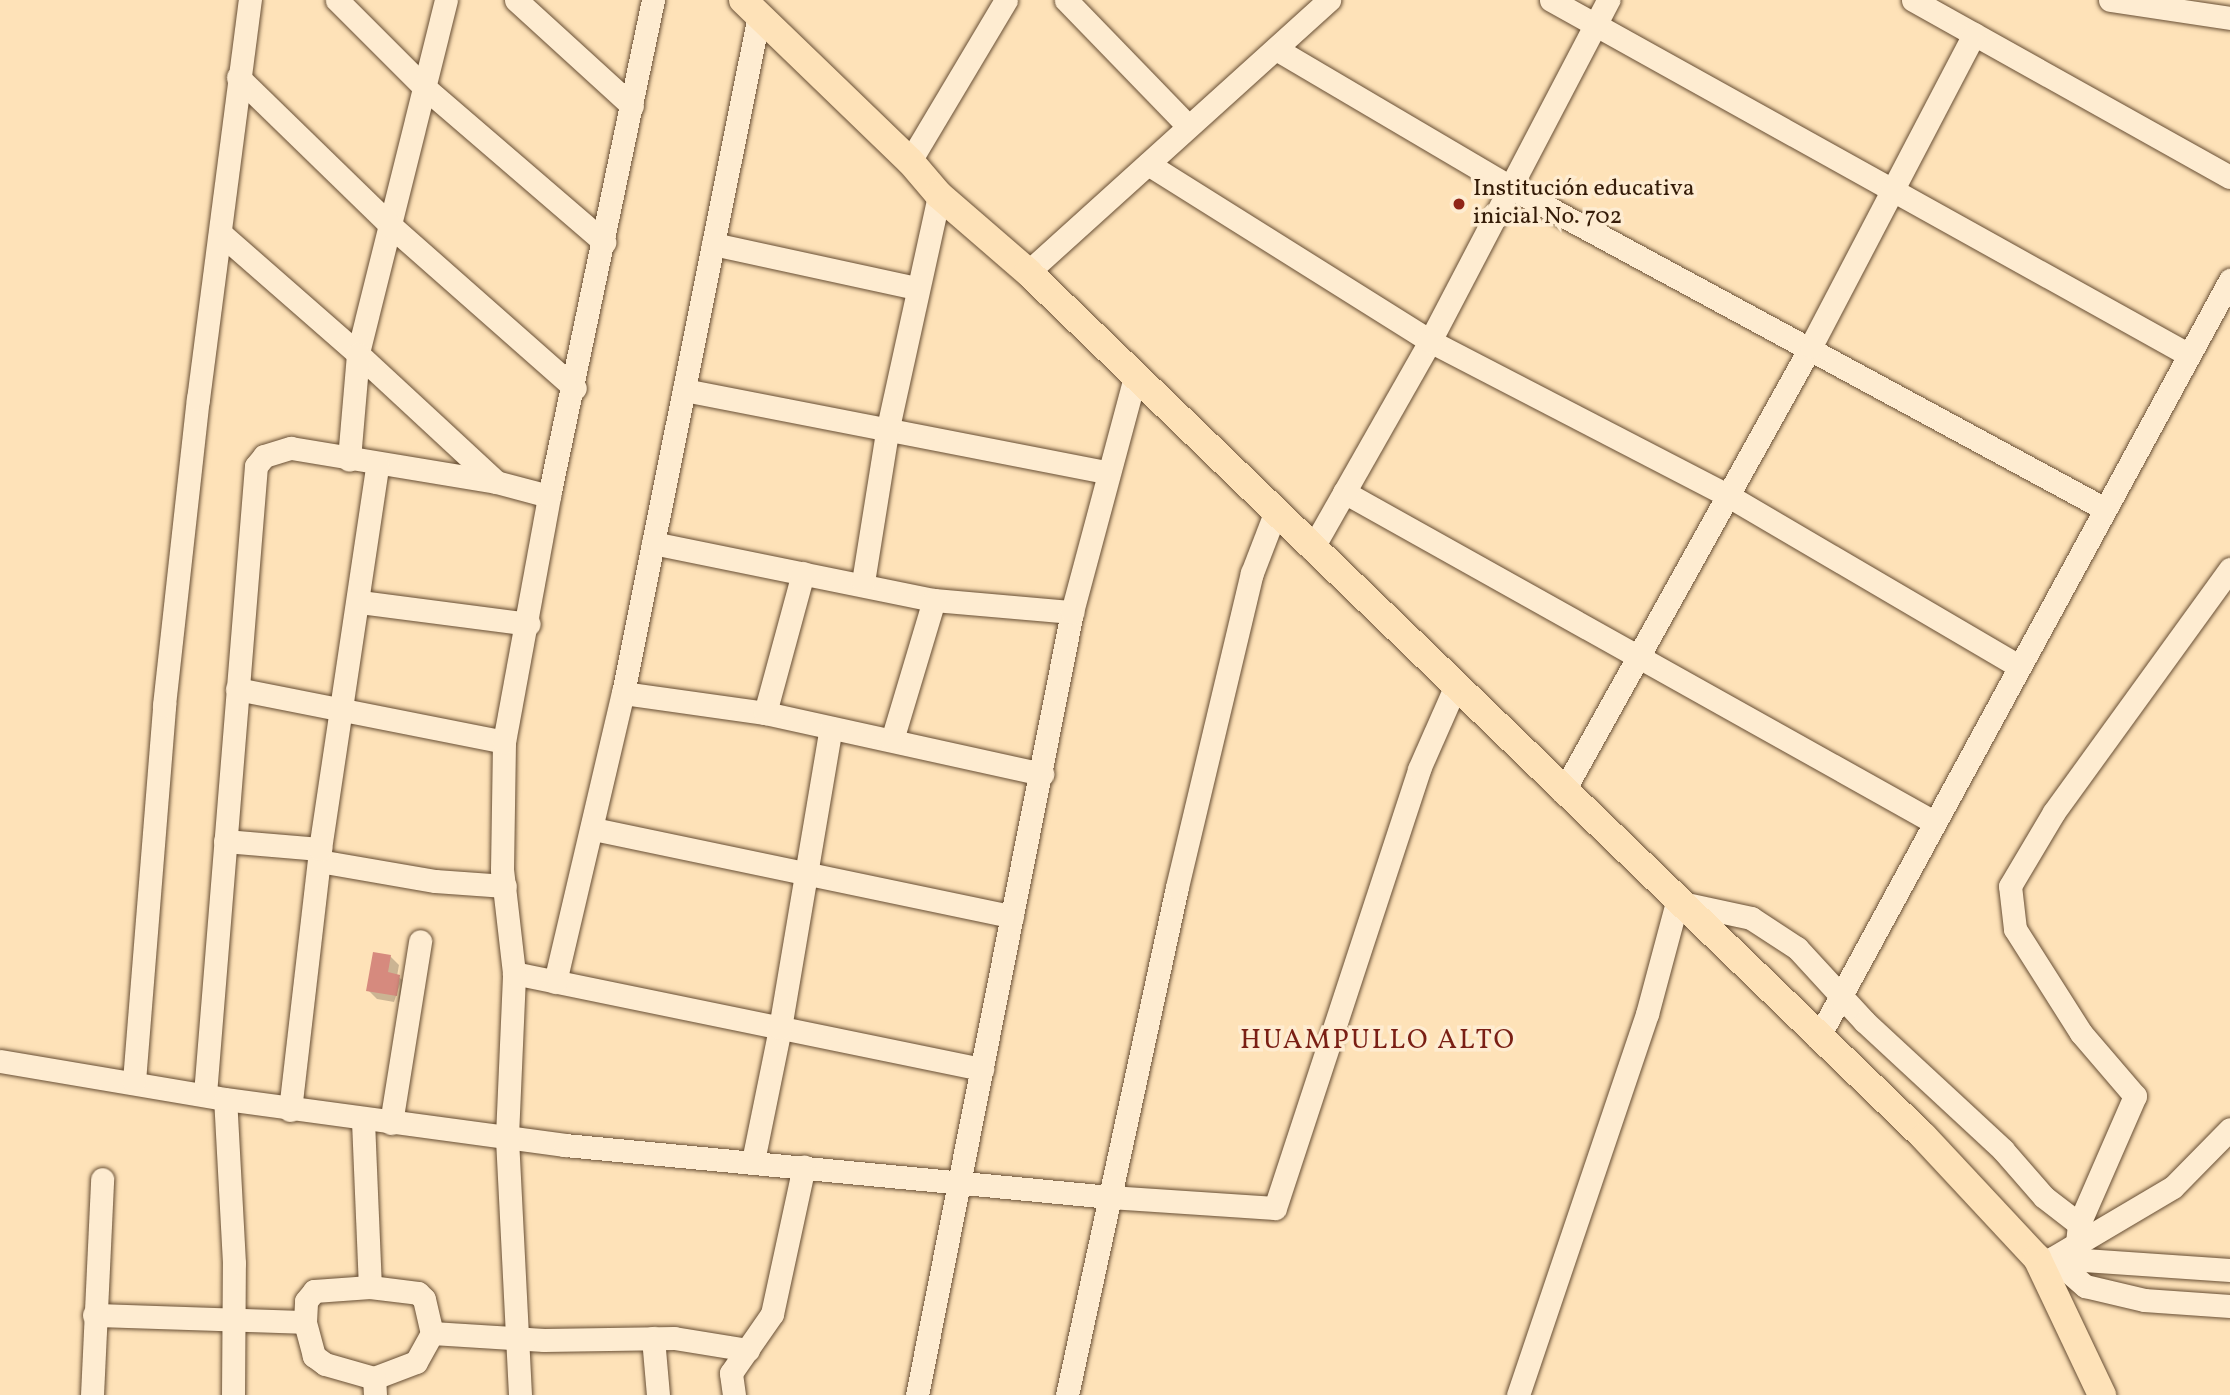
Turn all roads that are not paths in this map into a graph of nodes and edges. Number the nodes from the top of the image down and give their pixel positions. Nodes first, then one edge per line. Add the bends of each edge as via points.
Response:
1 (250, 0) edge
2 (337, 0) edge
3 (446, 0) edge
4 (516, 0) edge
5 (653, 0) edge
6 (1006, 0) edge
7 (1066, 0) edge
8 (1551, 0) edge
9 (1608, 0) edge
10 (1913, 0) edge
11 (2110, 0) edge
12 (1322, 2) edge
13 (751, 8) edge
14 (2230, 18) edge
15 (1595, 23) junction
16 (1974, 34) junction
17 (1276, 48) junction
18 (238, 77) junction
19 (424, 87) junction
20 (632, 106) junction
21 (1188, 126) junction
22 (910, 161) junction
23 (1148, 164) junction
24 (2230, 177) edge
25 (1510, 187) junction
26 (1895, 189) junction
27 (939, 195) junction
28 (391, 226) junction
29 (220, 233) junction
30 (604, 242) junction
31 (713, 244) junction
32 (1028, 272) junction
33 (2230, 281) edge
34 (916, 288) junction
35 (1430, 341) junction
36 (1811, 346) junction
37 (358, 354) junction
38 (2189, 355) junction
39 (1135, 377) junction
40 (575, 388) junction
41 (684, 390) junction
42 (887, 432) junction
43 (349, 460) junction
44 (377, 466) junction
45 (1107, 472) junction
46 (496, 482) junction
47 (1344, 492) junction
48 (1727, 495) junction
49 (549, 496) junction
50 (2105, 509) junction
51 (1275, 513) junction
52 (653, 543) junction
53 (1312, 549) junction
54 (2230, 569) edge
55 (803, 573) junction
56 (863, 582) junction
57 (934, 600) junction
58 (360, 602) junction
59 (1072, 612) junction
60 (529, 624) junction
61 (1637, 656) junction
62 (2018, 666) junction
63 (1456, 685) junction
64 (237, 689) junction
65 (623, 692) junction
66 (341, 710) junction
67 (765, 713) junction
68 (831, 728) junction
69 (892, 740) junction
70 (503, 741) junction
71 (1042, 774) junction
72 (1563, 792) junction
73 (1932, 821) junction
74 (594, 829) junction
75 (225, 841) junction
76 (319, 855) junction
77 (803, 872) junction
78 (505, 886) junction
79 (1677, 902) junction
80 (1012, 916) junction
81 (420, 941) dead end
82 (514, 974) junction
83 (555, 982) junction
84 (1842, 992) junction
85 (780, 1028) junction
86 (1818, 1038) junction
87 (0, 1061) edge
88 (982, 1069) junction
89 (134, 1081) junction
90 (215, 1097) junction
91 (290, 1110) junction
92 (363, 1121) junction
93 (391, 1123) junction
94 (2230, 1129) edge
95 (507, 1136) junction
96 (753, 1161) junction
97 (804, 1166) junction
98 (102, 1179) dead end
99 (959, 1180) junction
100 (1110, 1197) junction
101 (2078, 1234) junction
102 (2045, 1258) junction
103 (2230, 1270) edge
104 (370, 1287) junction
105 (2230, 1306) edge
106 (94, 1315) junction
107 (233, 1322) junction
108 (305, 1322) junction
109 (432, 1333) junction
110 (653, 1338) junction
111 (518, 1339) junction
112 (747, 1350) junction
113 (375, 1386) edge
114 (92, 1395) edge
115 (233, 1395) edge
116 (520, 1395) edge
117 (658, 1395) edge
118 (734, 1395) edge
119 (917, 1395) edge
120 (1067, 1395) edge
121 (1518, 1395) edge
122 (2102, 1395) edge

1 - 18 street
2 - 19 street
3 - 19 street
4 - 20 street
5 - 20 street
6 - 22 street
7 - 21 street
8 - 15 street
9 - 15 street
10 - 16 street
11 - 14 street
12 - 17 street
13 - 22 main road
13 - 31 street
15 - 25 street
15 - 26 street
16 - 24 street
16 - 26 street
17 - 21 street
17 - 25 street
18 - 28 street
18 - 29 street
19 - 28 street
19 - 30 street
20 - 30 street
21 - 23 street
22 - 27 main road
23 - 32 street
23 - 35 street
25 - 35 street
25 - 36 street
26 - 36 street
26 - 38 street
27 - 32 main road
27 - 34 street
28 - 37 street
28 - 40 street
29 - 37 street
29 - 89 street via 164,705
30 - 40 street
31 - 34 street
31 - 41 street
32 - 39 main road
33 - 38 street
34 - 42 street
35 - 47 street
35 - 48 street
36 - 48 street
36 - 50 street
37 - 43 street
37 - 46 street
38 - 50 street
39 - 45 street
39 - 51 main road
40 - 49 street
41 - 42 street
41 - 52 street
42 - 45 street
42 - 56 street
43 - 44 street
43 - 64 street via 283,448 264,456 256,466
44 - 46 street
44 - 58 street
45 - 59 street
46 - 49 street
47 - 53 street
47 - 61 street
48 - 61 street
48 - 62 street
49 - 60 street
50 - 62 street
51 - 53 main road
51 - 100 street via 1252,573
52 - 55 street
52 - 65 street
53 - 63 main road
54 - 101 street via 2054,812 2010,886 2015,929 2081,1033 2135,1096
55 - 56 street
55 - 67 street
56 - 57 street
57 - 59 street
57 - 69 street
58 - 60 street
58 - 66 street
59 - 71 street
60 - 70 street
61 - 72 street
61 - 73 street
62 - 73 street
63 - 72 main road
63 - 100 street via 1419,769 1276,1207 1261,1210
64 - 66 street
64 - 75 street
65 - 67 street
65 - 74 street
66 - 70 street
66 - 76 street
67 - 68 street
68 - 69 street
68 - 77 street
69 - 71 street
70 - 78 street
71 - 80 street
72 - 79 main road
73 - 84 street
74 - 77 street
74 - 83 street
75 - 76 street
75 - 90 street
76 - 78 street via 435,881
76 - 91 street
77 - 80 street
77 - 85 street
78 - 82 street
79 - 84 street via 1751,918 1797,948
79 - 86 main road
79 - 121 street via 1647,1014
80 - 88 street
81 - 93 street
82 - 83 street
82 - 95 street
83 - 85 street
84 - 86 street
84 - 101 street via 1865,1022 2003,1150
85 - 88 street
85 - 96 street
86 - 102 main road
87 - 89 street
88 - 99 street
89 - 90 street
90 - 91 street
90 - 107 street
91 - 92 street
92 - 93 street
92 - 104 street
93 - 95 street
94 - 101 street via 2173,1187
95 - 96 street
95 - 111 street
96 - 97 street
97 - 99 street
97 - 112 street via 772,1314
98 - 106 street
99 - 100 street
99 - 119 street
100 - 120 street
101 - 102 street
102 - 103 street via 2091,1257
102 - 105 street via 2085,1286 2144,1300
102 - 122 main road
104 - 108 street via 314,1291 306,1301
104 - 109 street via 422,1295
106 - 107 street
106 - 114 street
107 - 108 street
107 - 115 street
108 - 113 street via 319,1360
109 - 111 street
109 - 113 street via 416,1362
110 - 111 street
110 - 112 street via 712,1341
110 - 117 street
111 - 116 street
112 - 118 street via 731,1373

